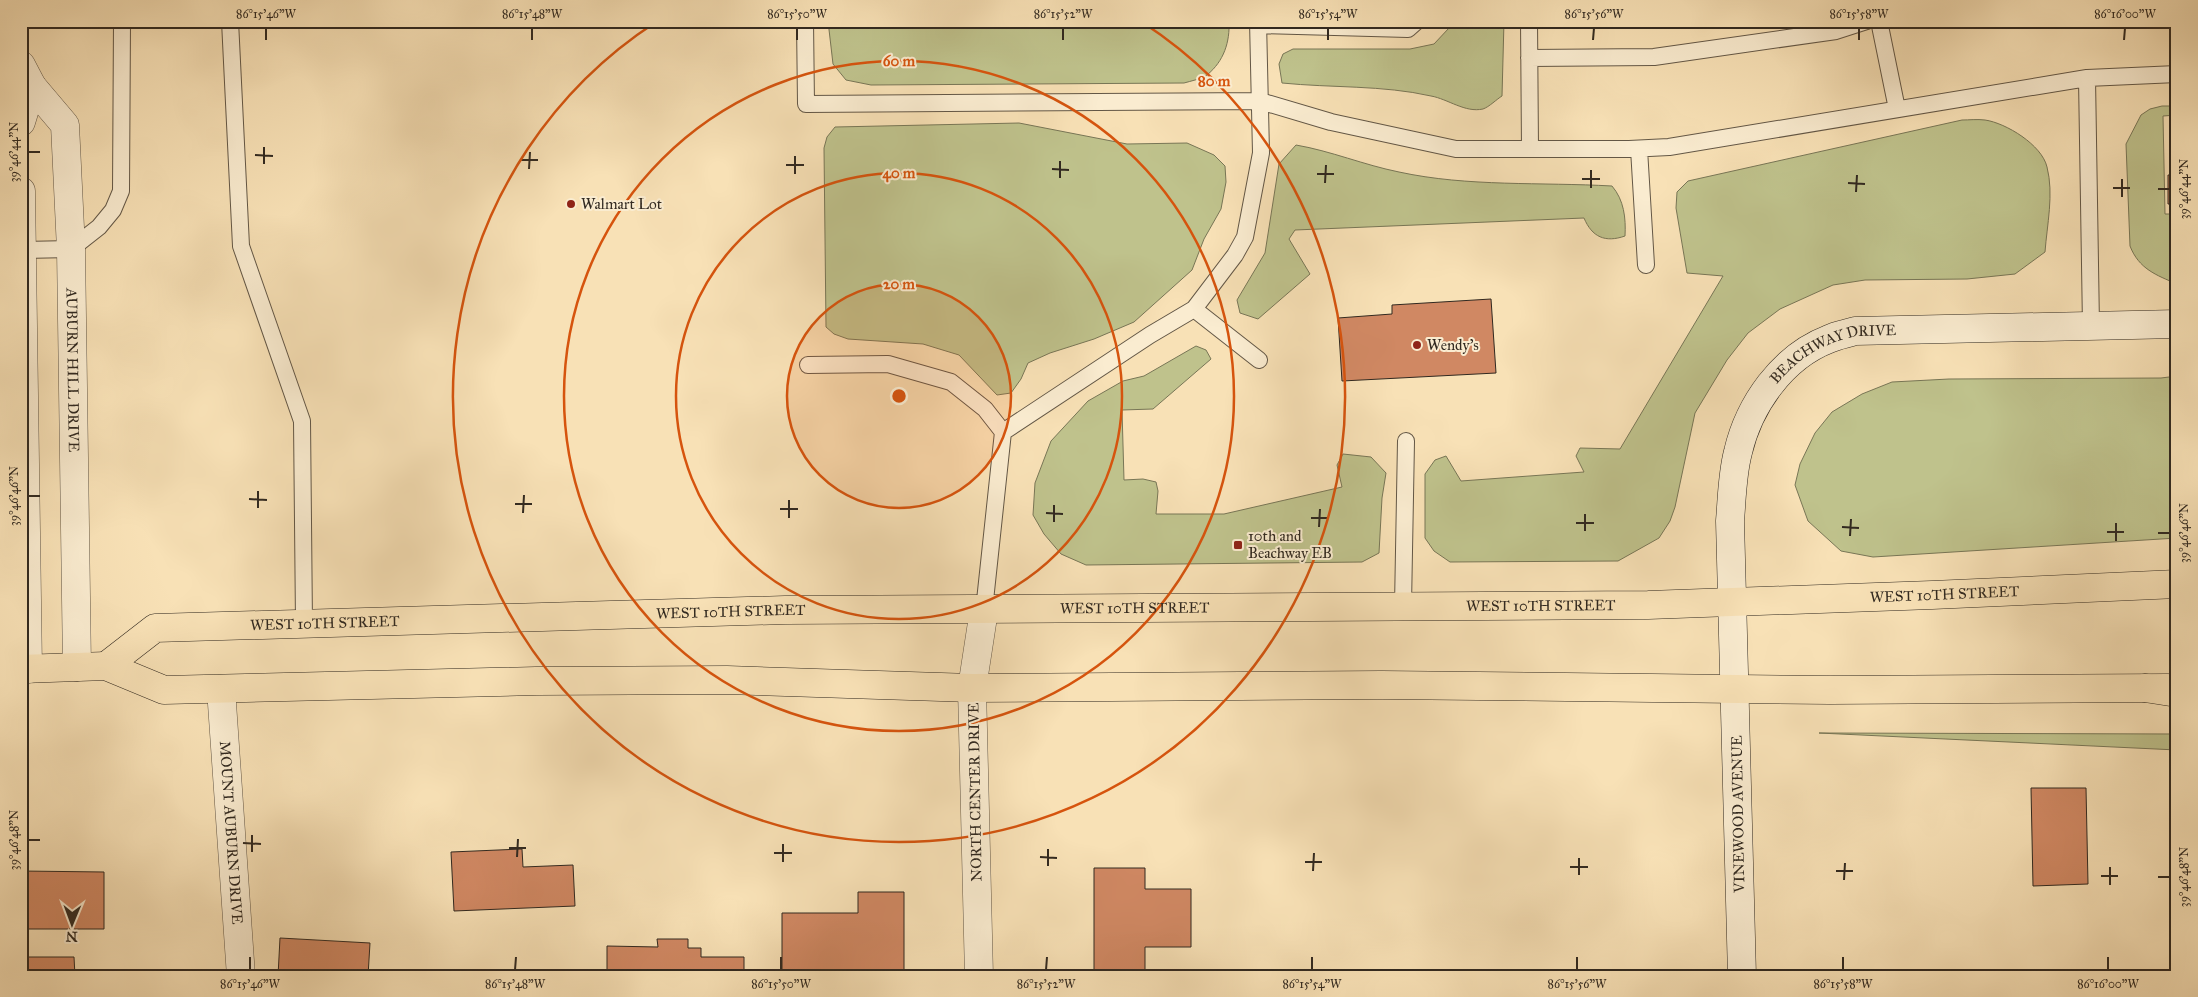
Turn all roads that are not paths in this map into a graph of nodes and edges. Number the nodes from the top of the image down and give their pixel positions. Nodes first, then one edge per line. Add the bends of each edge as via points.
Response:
1 (122, 21) edge
2 (230, 21) edge
3 (805, 21) edge
4 (1416, 21) edge
5 (1528, 21) edge
6 (1867, 21) edge
7 (1878, 21) edge
8 (1258, 23) edge
9 (1529, 58) junction
10 (2177, 74) edge
11 (27, 76) edge
12 (2087, 78) junction
13 (1260, 101) junction
14 (1897, 109) junction
15 (21, 122) edge
16 (1530, 149) junction
17 (1639, 149) junction
18 (21, 191) edge
19 (71, 249) junction
20 (23, 250) junction
21 (1646, 265) dead end
22 (1194, 309) junction
23 (2177, 324) edge
24 (2091, 326) junction
25 (1259, 360) dead end
26 (808, 365) dead end
27 (1003, 432) junction
28 (1406, 441) dead end
29 (2177, 584) edge
30 (1734, 602) junction
31 (1403, 606) junction
32 (984, 610) junction
33 (304, 623) junction
34 (1734, 652) joint
35 (106, 666) junction
36 (77, 667) junction
37 (25, 669) edge
38 (972, 688) junction
39 (2145, 688) junction
40 (2177, 688) edge
41 (221, 689) junction
42 (1736, 689) junction
43 (2177, 693) edge
44 (241, 976) edge
45 (979, 976) edge
46 (1742, 976) edge

1 - 19 lane via 121,191 113,210 99,227
2 - 33 lane via 241,246 302,421
3 - 13 lane via 806,104
4 - 8 lane via 1408,29
5 - 9 lane
6 - 9 lane via 1836,31 1654,57
7 - 14 lane
8 - 13 lane
9 - 16 lane
10 - 12 lane
11 - 15 street, AUBURN HILL DRIVE
11 - 19 street, AUBURN HILL DRIVE via 65,125
12 - 14 lane
12 - 24 lane
13 - 16 lane via 1331,122 1456,149
13 - 22 lane via 1261,153 1245,237
14 - 17 lane via 1669,147
16 - 17 lane
17 - 21 lane
18 - 20 street
19 - 20 lane
19 - 36 street, AUBURN HILL DRIVE
20 - 37 street
22 - 25 lane
22 - 27 lane
23 - 24 street, BEACHWAY DRIVE
24 - 30 street, BEACHWAY DRIVE via 1855,332 1829,338 1808,350 1785,368 1765,391 1748,420 1737,453 1730,521
26 - 27 lane via 888,364 951,382 985,409
27 - 32 lane
28 - 31 lane
29 - 30 main road, WEST 10TH STREET
30 - 31 main road, WEST 10TH STREET
30 - 34 street, BEACHWAY DRIVE
31 - 32 main road, WEST 10TH STREET
32 - 33 main road, WEST 10TH STREET via 785,610
32 - 38 street, NORTH CENTER DRIVE
33 - 35 main road, WEST 10TH STREET via 155,628
34 - 42 street, VINEWOOD AVENUE
35 - 36 main road
35 - 41 main road via 164,690
36 - 37 main road
38 - 41 main road via 718,680
38 - 42 main road via 1392,685
38 - 45 street, NORTH CENTER DRIVE
39 - 40 main road
39 - 42 main road
39 - 43 main road
41 - 44 street, MOUNT AUBURN DRIVE
42 - 46 street, VINEWOOD AVENUE

